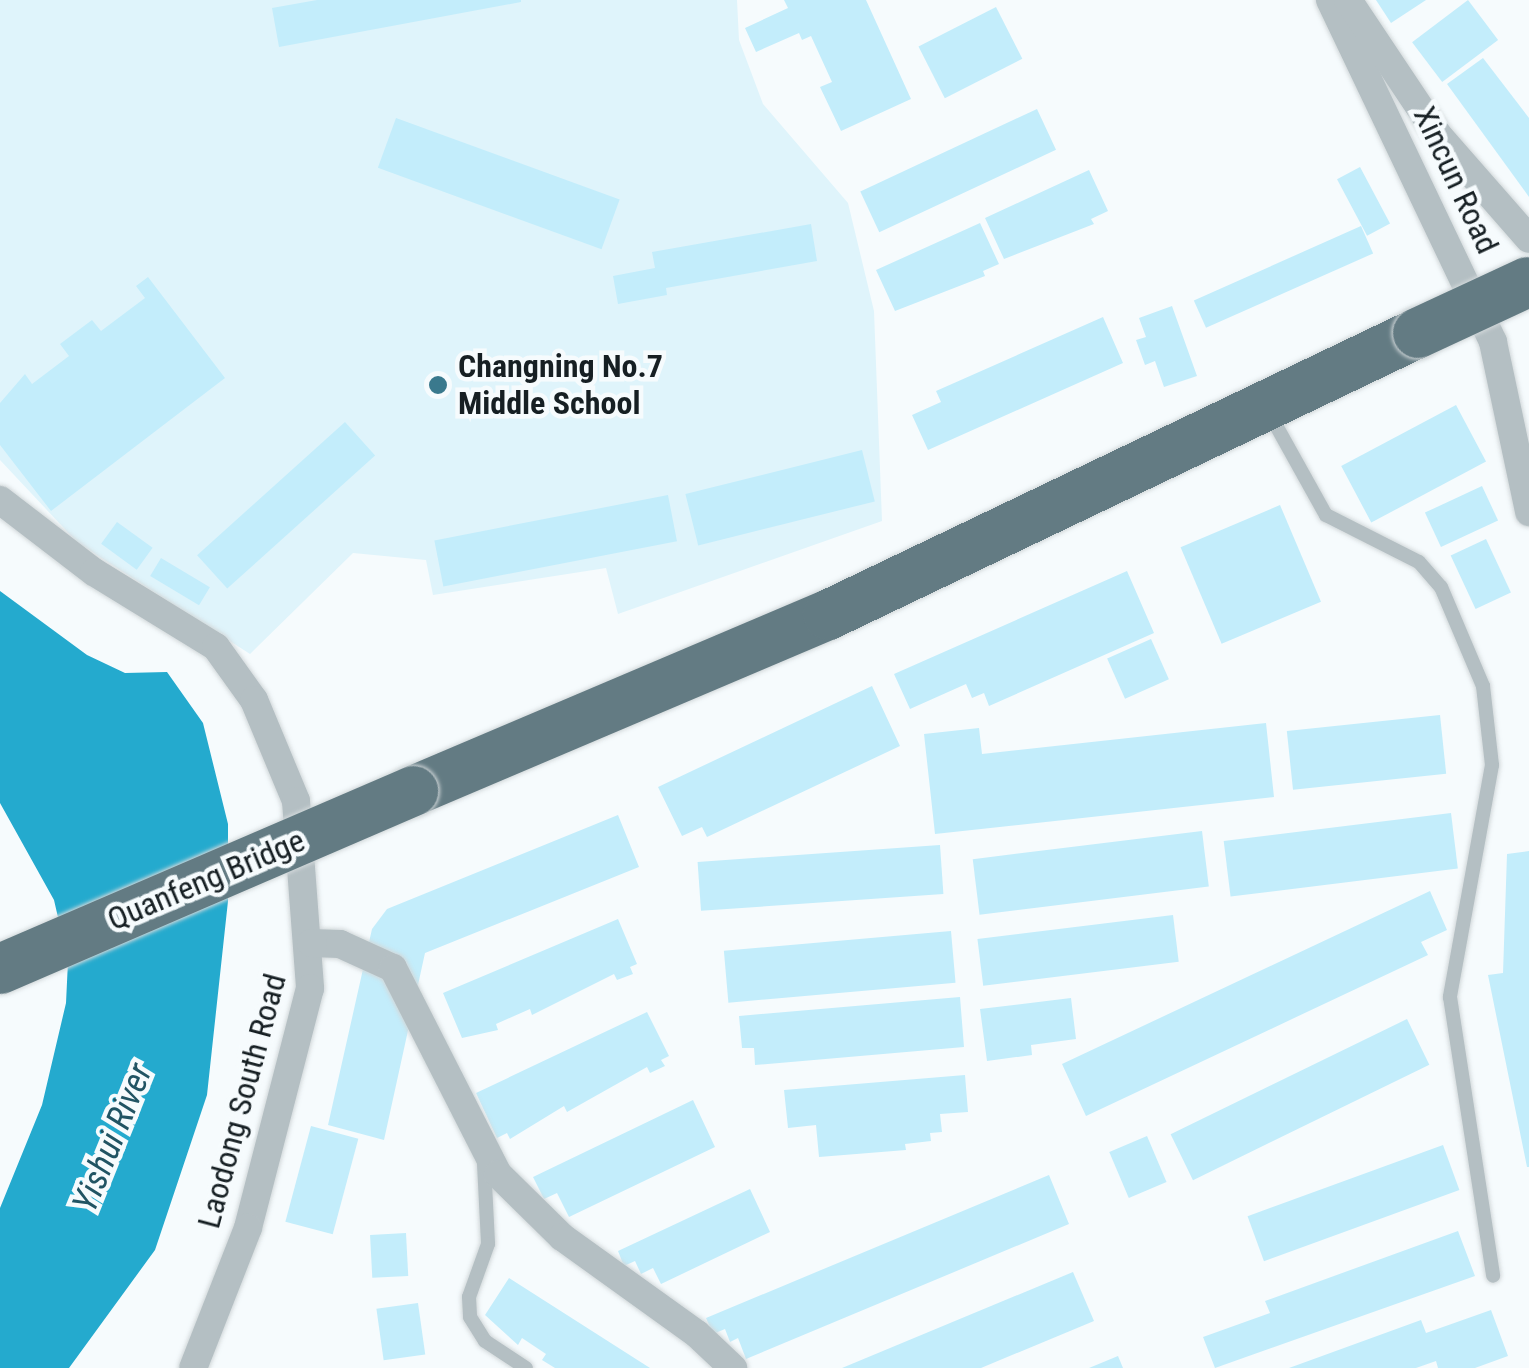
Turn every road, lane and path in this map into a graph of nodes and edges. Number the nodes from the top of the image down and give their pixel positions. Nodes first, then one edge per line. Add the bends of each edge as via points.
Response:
1 (1330, 0) edge
2 (1348, 0) edge
3 (1528, 267) edge
4 (1266, 406) junction
5 (0, 500) edge
6 (1529, 512) edge
7 (311, 944) junction
8 (0, 969) edge
9 (481, 1144) junction
10 (1493, 1276) dead end
11 (192, 1368) edge
12 (526, 1368) edge
13 (732, 1368) edge

1 - 6 street, Xincun Road via 1493,342
2 - 3 street, Xincun Road
3 - 4 highway, Quanfeng Bridge, bridge via 1418,333
4 - 8 highway, Quanfeng Bridge, bridge via 828,616
4 - 10 lane via 1326,515 1419,562 1442,587 1482,686 1492,766 1450,997
5 - 7 street, Laodong South Road via 94,572 197,632 239,676 286,766 296,802
7 - 9 street via 340,944 393,968
7 - 11 street, Laodong South Road via 310,988 265,1173
9 - 12 lane via 488,1244 469,1297 470,1317 485,1341
9 - 13 street via 531,1210

